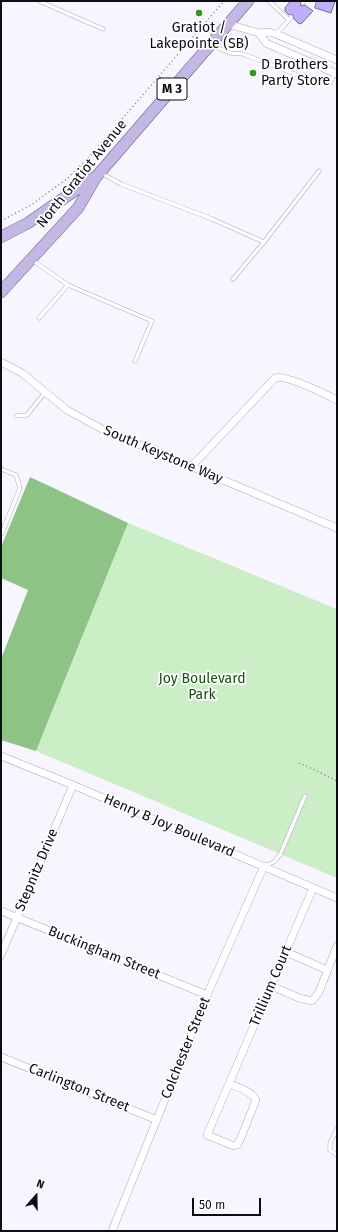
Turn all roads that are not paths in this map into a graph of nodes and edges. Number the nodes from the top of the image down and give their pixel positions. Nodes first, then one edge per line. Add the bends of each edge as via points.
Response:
1 (39, 1) edge
2 (248, 1) edge
3 (269, 1) edge
4 (228, 24) junction
5 (102, 29) dead end
6 (259, 33) junction
7 (276, 34) junction
8 (210, 45) junction
9 (337, 60) edge
10 (336, 73) edge
11 (319, 171) dead end
12 (98, 175) junction
13 (1, 237) edge
14 (264, 242) junction
15 (32, 259) junction
16 (233, 279) dead end
17 (68, 285) junction
18 (1, 292) edge
19 (39, 318) dead end
20 (135, 361) dead end
21 (1, 362) edge
22 (46, 392) junction
23 (337, 400) edge
24 (16, 416) dead end
25 (192, 467) junction
26 (1, 469) edge
27 (337, 528) edge
28 (1, 535) edge
29 (1, 756) edge
30 (73, 785) junction
31 (305, 796) dead end
32 (264, 866) junction
33 (313, 888) junction
34 (337, 898) edge
35 (1, 911) edge
36 (17, 918) junction
37 (337, 946) edge
38 (286, 952) junction
39 (1, 955) edge
40 (327, 970) junction
41 (272, 986) junction
42 (207, 995) junction
43 (1, 1057) edge
44 (229, 1084) junction
45 (157, 1120) junction
46 (337, 1129) edge
47 (337, 1155) edge
48 (112, 1231) edge

1 - 5 lane
2 - 4 main road, North Gratiot Avenue / M 3
3 - 7 lane via 290,18
4 - 6 street
4 - 8 main road, North Gratiot Avenue / M 3
6 - 7 street
6 - 10 street via 266,43
7 - 9 street
8 - 10 lane via 230,53 244,54 316,82 330,83
8 - 12 main road, North Gratiot Avenue / M 3
11 - 14 lane
12 - 13 main road, M 3 via 28,223
12 - 14 lane
12 - 15 main road, North Gratiot Avenue / M 3 via 78,208
14 - 16 lane
15 - 17 lane
15 - 18 main road, North Gratiot Avenue / M 3
17 - 19 lane
17 - 20 lane via 152,321
21 - 22 street, South Keystone Way via 22,373
22 - 24 lane via 27,415
22 - 25 street, South Keystone Way via 82,419
23 - 25 street via 290,380 275,378
25 - 27 street, South Keystone Way
26 - 28 lane via 16,475 20,488
29 - 30 street, Henry B Joy Boulevard
30 - 32 street, Henry B Joy Boulevard
30 - 36 street, Stepnitz Drive
31 - 32 lane via 280,856
32 - 33 street, Henry B Joy Boulevard
32 - 42 street, Colchester Street
33 - 34 street, Henry B Joy Boulevard
33 - 38 street, Trillium Court
35 - 36 street, Buckingham Street
36 - 39 street, Stepnitz Drive
36 - 42 street, Buckingham Street
37 - 40 street
38 - 40 street
38 - 41 street, Trillium Court
40 - 41 street via 319,992 312,1001
41 - 44 street, Trillium Court
42 - 45 street, Colchester Street
43 - 45 street, Carlington Street
44 - 44 street, Trillium Court via 207,1135 234,1146 240,1140 256,1100 251,1094
45 - 48 street, Colchester Street
46 - 47 lane via 330,1143 330,1150

